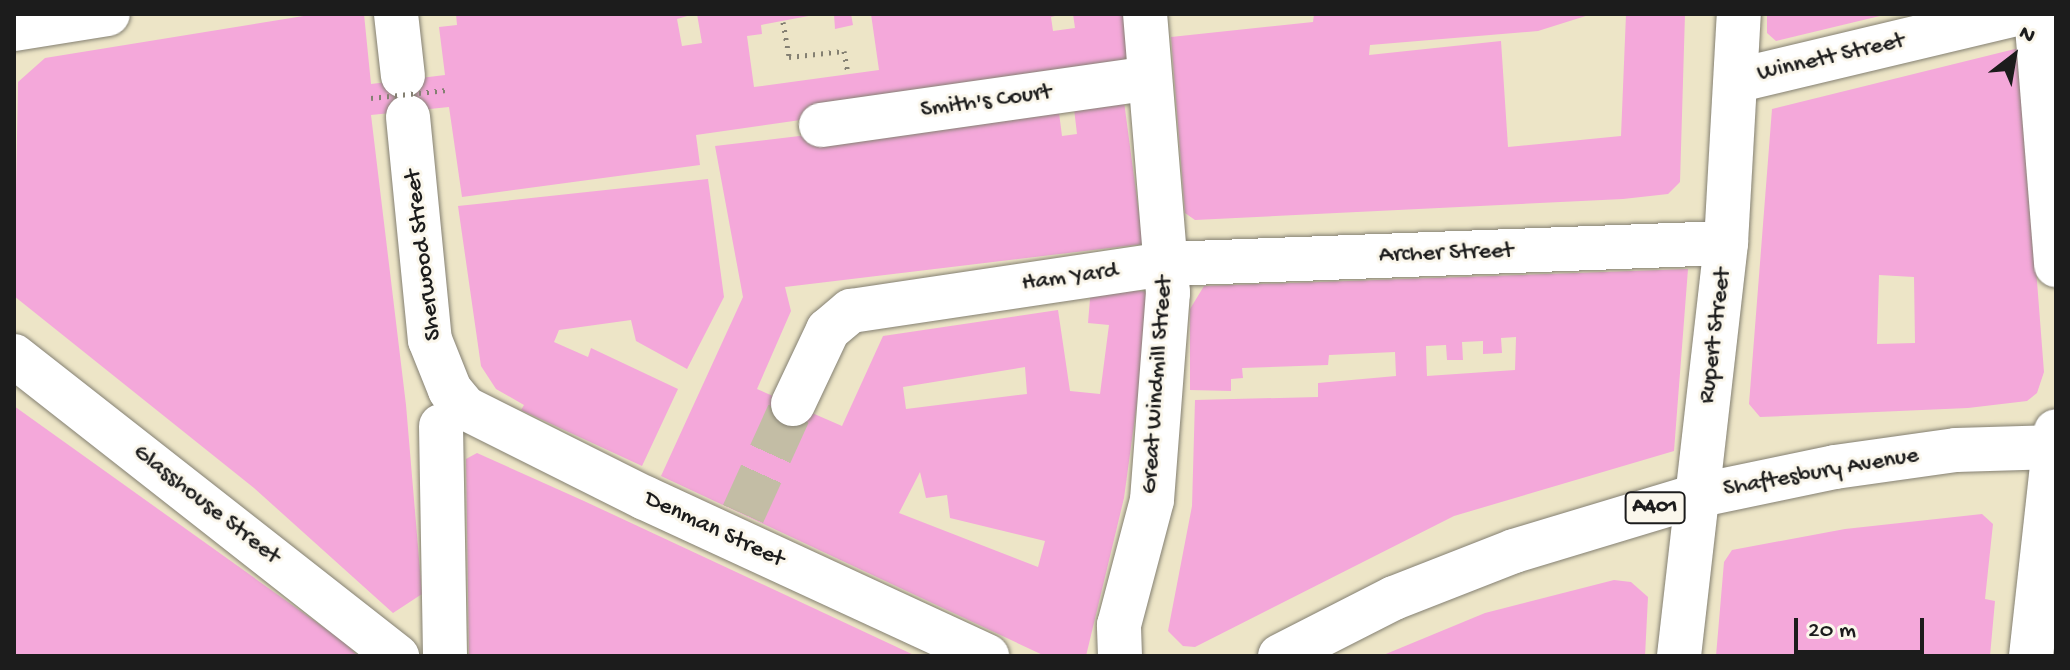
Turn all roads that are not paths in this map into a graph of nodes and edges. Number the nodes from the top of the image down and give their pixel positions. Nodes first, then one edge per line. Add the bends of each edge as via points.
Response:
1 (108, 14) edge
2 (396, 14) edge
3 (1145, 14) edge
4 (1739, 14) edge
5 (2017, 14) edge
6 (2036, 14) edge
7 (14, 29) edge
8 (1753, 77) junction
9 (1150, 78) junction
10 (821, 125) dead end
11 (1726, 243) junction
12 (1166, 264) junction
13 (2056, 265) edge
14 (14, 356) edge
15 (793, 404) tunnel mouth
16 (446, 408) junction
17 (2055, 442) edge
18 (1696, 496) junction
19 (2046, 589) edge
20 (397, 656) edge
21 (445, 656) edge
22 (987, 656) edge
23 (1120, 656) edge
24 (1280, 656) edge
25 (1679, 656) edge
26 (2031, 656) edge

1 - 7 street
2 - 16 street, Sherwood Street via 394,97 430,340
3 - 9 street, Great Windmill Street
4 - 8 street, Rupert Street
5 - 8 street, Winnett Street
6 - 13 street
8 - 11 street, Rupert Street
9 - 10 street, Smith's Court
9 - 12 street, Great Windmill Street
11 - 12 street, Archer Street
11 - 18 street, Rupert Street
12 - 15 street, Ham Yard via 851,311 828,330
12 - 23 street, Great Windmill Street via 1152,500 1119,625
14 - 20 street, Glasshouse Street
16 - 21 street, Sherwood Street
16 - 22 street, Denman Street
17 - 18 street, Shaftesbury Avenue / A401 via 1835,467
17 - 19 street
18 - 24 street, Shaftesbury Avenue / A401 via 1514,551 1394,598
18 - 25 street, Rupert Street
19 - 26 street

